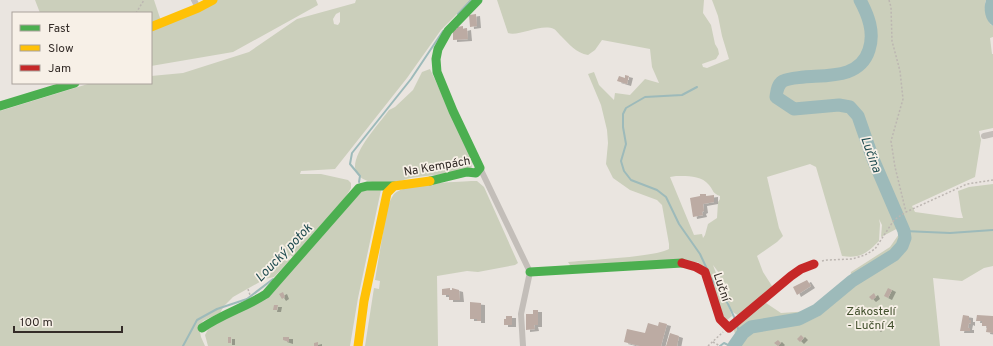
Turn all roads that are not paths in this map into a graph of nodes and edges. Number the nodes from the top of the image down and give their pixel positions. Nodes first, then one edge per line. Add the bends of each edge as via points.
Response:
1 (212, 0) edge
2 (478, 0) edge
3 (196, 4) edge
4 (152, 26) edge
5 (72, 84) edge
6 (0, 106) edge
7 (993, 134) edge
8 (984, 136) dead end
9 (480, 168) junction
10 (394, 186) junction
11 (814, 264) road end
12 (530, 272) junction
13 (202, 328) dead end
14 (358, 346) edge
15 (523, 346) edge

1 - 3 street
2 - 9 street, Na Kempách via 448,31 438,49 436,60 437,72
3 - 4 street
5 - 6 street
7 - 8 street
9 - 10 street, Na Kempách via 476,173 467,172
9 - 12 street
10 - 13 street via 358,188 333,220 266,294
10 - 14 street, Na Kempách via 387,193 364,301
11 - 12 street, Luční via 791,276 729,328 720,319 705,272 694,265 680,263
12 - 15 street via 521,314

